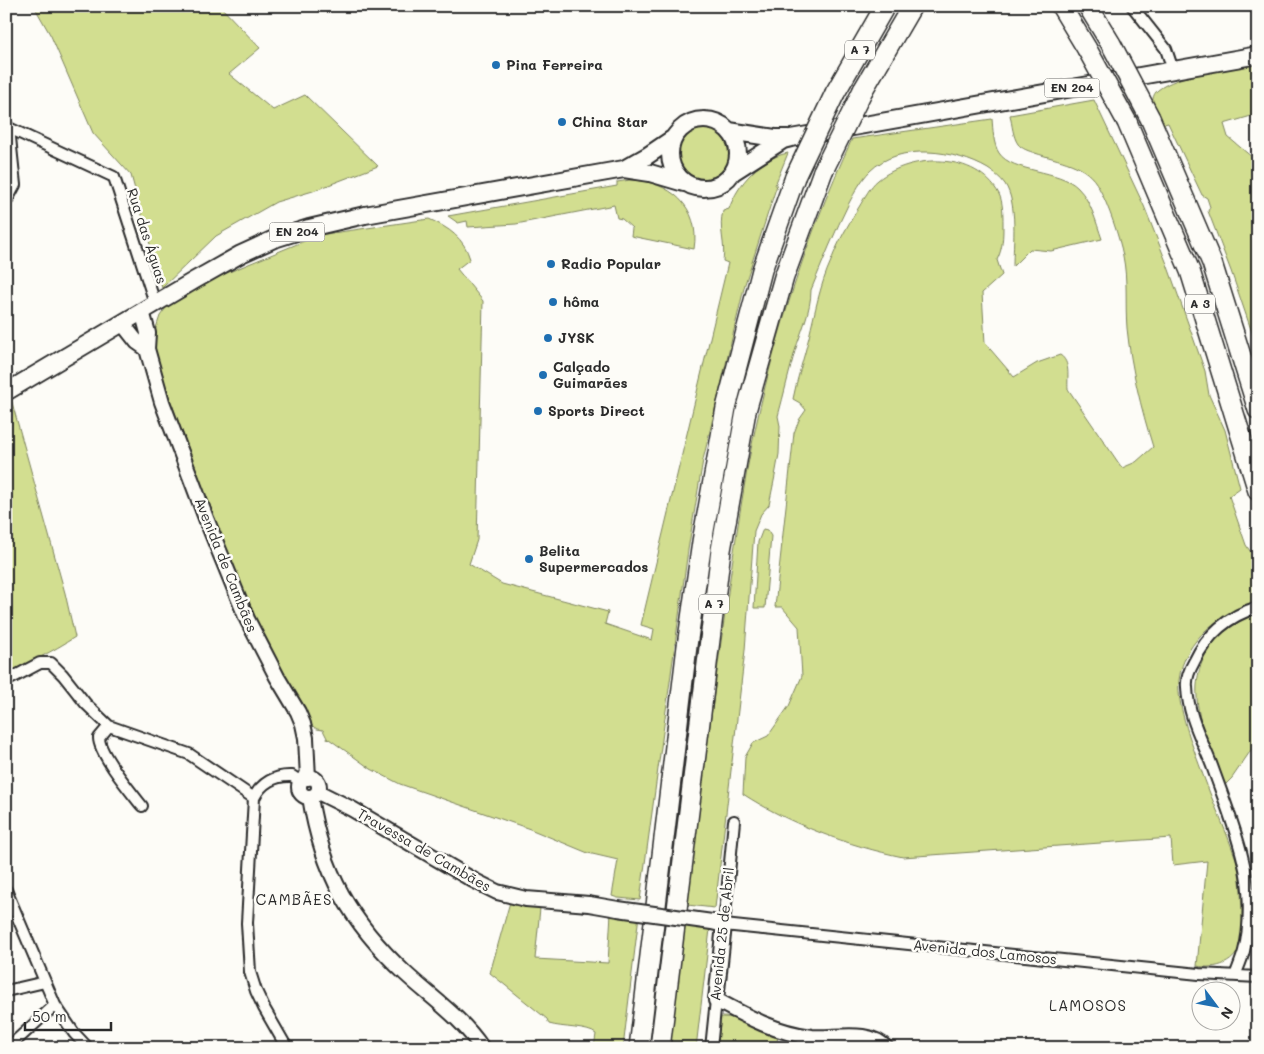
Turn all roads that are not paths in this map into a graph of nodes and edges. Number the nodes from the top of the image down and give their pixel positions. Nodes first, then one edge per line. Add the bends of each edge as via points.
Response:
1 (885, 6) edge
2 (912, 6) edge
3 (1061, 6) edge
4 (1088, 6) edge
5 (1132, 6) edge
6 (1258, 55) edge
7 (1173, 70) junction
8 (8, 126) edge
9 (729, 131) junction
10 (791, 138) junction
11 (672, 140) junction
12 (624, 169) junction
13 (733, 172) junction
14 (684, 183) junction
15 (6, 202) edge
16 (148, 307) junction
17 (122, 323) junction
18 (147, 349) junction
19 (6, 392) edge
20 (1258, 410) edge
21 (1258, 491) edge
22 (1258, 606) edge
23 (6, 681) edge
24 (108, 726) junction
25 (304, 780) junction
26 (314, 795) junction
27 (254, 798) junction
28 (142, 806) dead end
29 (734, 821) dead end
30 (6, 890) edge
31 (718, 923) junction
32 (1235, 976) junction
33 (1258, 978) edge
34 (45, 982) junction
35 (6, 991) edge
36 (716, 1000) junction
37 (55, 1005) junction
38 (8, 1048) edge
39 (88, 1048) edge
40 (287, 1048) edge
41 (482, 1048) edge
42 (639, 1048) edge
43 (660, 1048) edge
44 (711, 1048) edge
45 (886, 1048) edge

1 - 42 highway, A 7, bridge via 835,94 795,176 762,270 726,408 689,636
2 - 43 highway, A 7, bridge via 863,90 823,171 784,277 745,420 721,550
3 - 21 highway, A 3, bridge via 1127,122 1190,271
4 - 20 highway, A 3, bridge via 1150,118 1212,263
5 - 7 street via 1166,49
6 - 7 main road, EN 204
7 - 10 main road, EN 204
8 - 15 street via 15,185
8 - 16 street, Rua das Águas via 114,177
9 - 10 main road, EN 204
9 - 11 main road, EN 204 via 714,121 696,120 680,129
9 - 13 main road via 738,149
10 - 13 main road, EN 204
11 - 12 main road
11 - 14 main road via 669,160
12 - 14 main road
12 - 16 main road, EN 204 via 309,228 241,254
13 - 14 main road, EN 204 via 728,179 710,188 699,189
16 - 17 main road, EN 204
16 - 18 street, Avenida de Cambães
17 - 18 street, Avenida de Cambães
17 - 19 main road, EN 204
18 - 25 street, Avenida de Cambães via 166,411 247,619 304,724
22 - 32 street via 1243,611 1212,634 1199,651 1186,685 1189,709 1244,860 1248,881 1244,949
23 - 24 street via 40,663 51,663
24 - 27 street via 189,754
24 - 28 street via 100,744
25 - 26 street via 314,779 318,783
25 - 27 street via 292,776 277,777 260,787
26 - 31 street, Travessa de Cambães, bridge via 352,809 498,892 526,899 589,904
26 - 41 street via 314,823 322,853 340,893 384,952 465,1026
27 - 40 street via 247,922 250,972 264,1008
29 - 31 street, Avenida 25 de Abril
30 - 34 street
31 - 32 street, Avenida dos Lamosos
31 - 36 street, Avenida 25 de Abril
32 - 33 street, Avenida dos Lamosos
34 - 35 street
34 - 37 street
36 - 44 street, Avenida 25 de Abril
36 - 45 street via 772,1028 813,1037 871,1038
37 - 38 street
37 - 39 street

